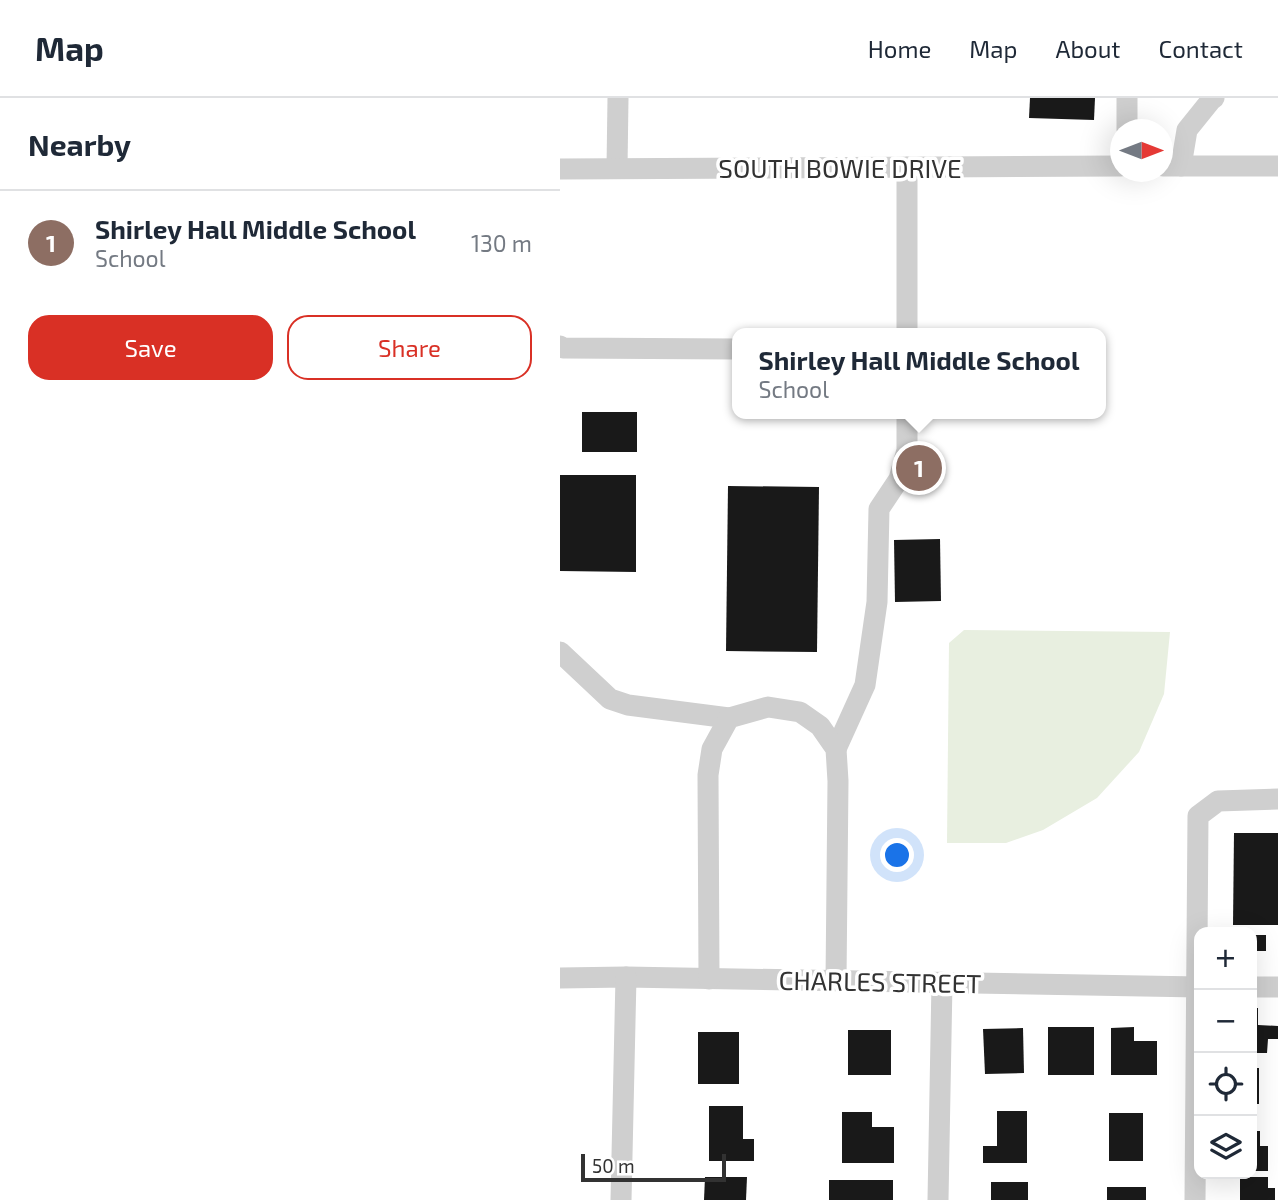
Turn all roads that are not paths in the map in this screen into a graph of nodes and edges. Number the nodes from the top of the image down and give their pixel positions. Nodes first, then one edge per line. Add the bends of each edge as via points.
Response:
1 (618, 98) edge
2 (1127, 98) edge
3 (1214, 98) edge
4 (1127, 119) edge
5 (1173, 164) edge
6 (1110, 166) edge
7 (1173, 166) edge
8 (1278, 166) edge
9 (907, 167) junction
10 (560, 169) edge
11 (617, 169) junction
12 (907, 328) edge
13 (560, 346) edge
14 (732, 349) edge
15 (907, 419) edge
16 (560, 652) edge
17 (729, 718) junction
18 (836, 749) junction
19 (1278, 799) edge
20 (1197, 927) edge
21 (560, 978) edge
22 (626, 978) junction
23 (709, 979) junction
24 (836, 981) junction
25 (942, 982) junction
26 (1194, 987) edge
27 (1257, 987) edge
28 (1278, 987) edge
29 (1197, 990) edge
30 (621, 1200) edge
31 (938, 1200) edge
32 (1195, 1200) edge

1 - 11 street
2 - 4 street
3 - 5 street via 1187,131
6 - 9 street, SOUTH BOWIE DRIVE
7 - 8 street
9 - 11 street, SOUTH BOWIE DRIVE
9 - 12 street
10 - 11 street, SOUTH BOWIE DRIVE
13 - 14 street
15 - 18 street via 907,450 899,480 879,509 877,602 865,685
16 - 17 street via 610,699
17 - 18 street via 768,707 800,712 820,726
17 - 23 street via 712,749 708,775
18 - 24 street
19 - 20 street via 1218,801 1198,816
21 - 22 street, CHARLES STREET
22 - 23 street, CHARLES STREET
22 - 30 street
23 - 24 street, CHARLES STREET
24 - 25 street, CHARLES STREET
25 - 26 street, CHARLES STREET
25 - 31 street
27 - 28 street
29 - 32 street

